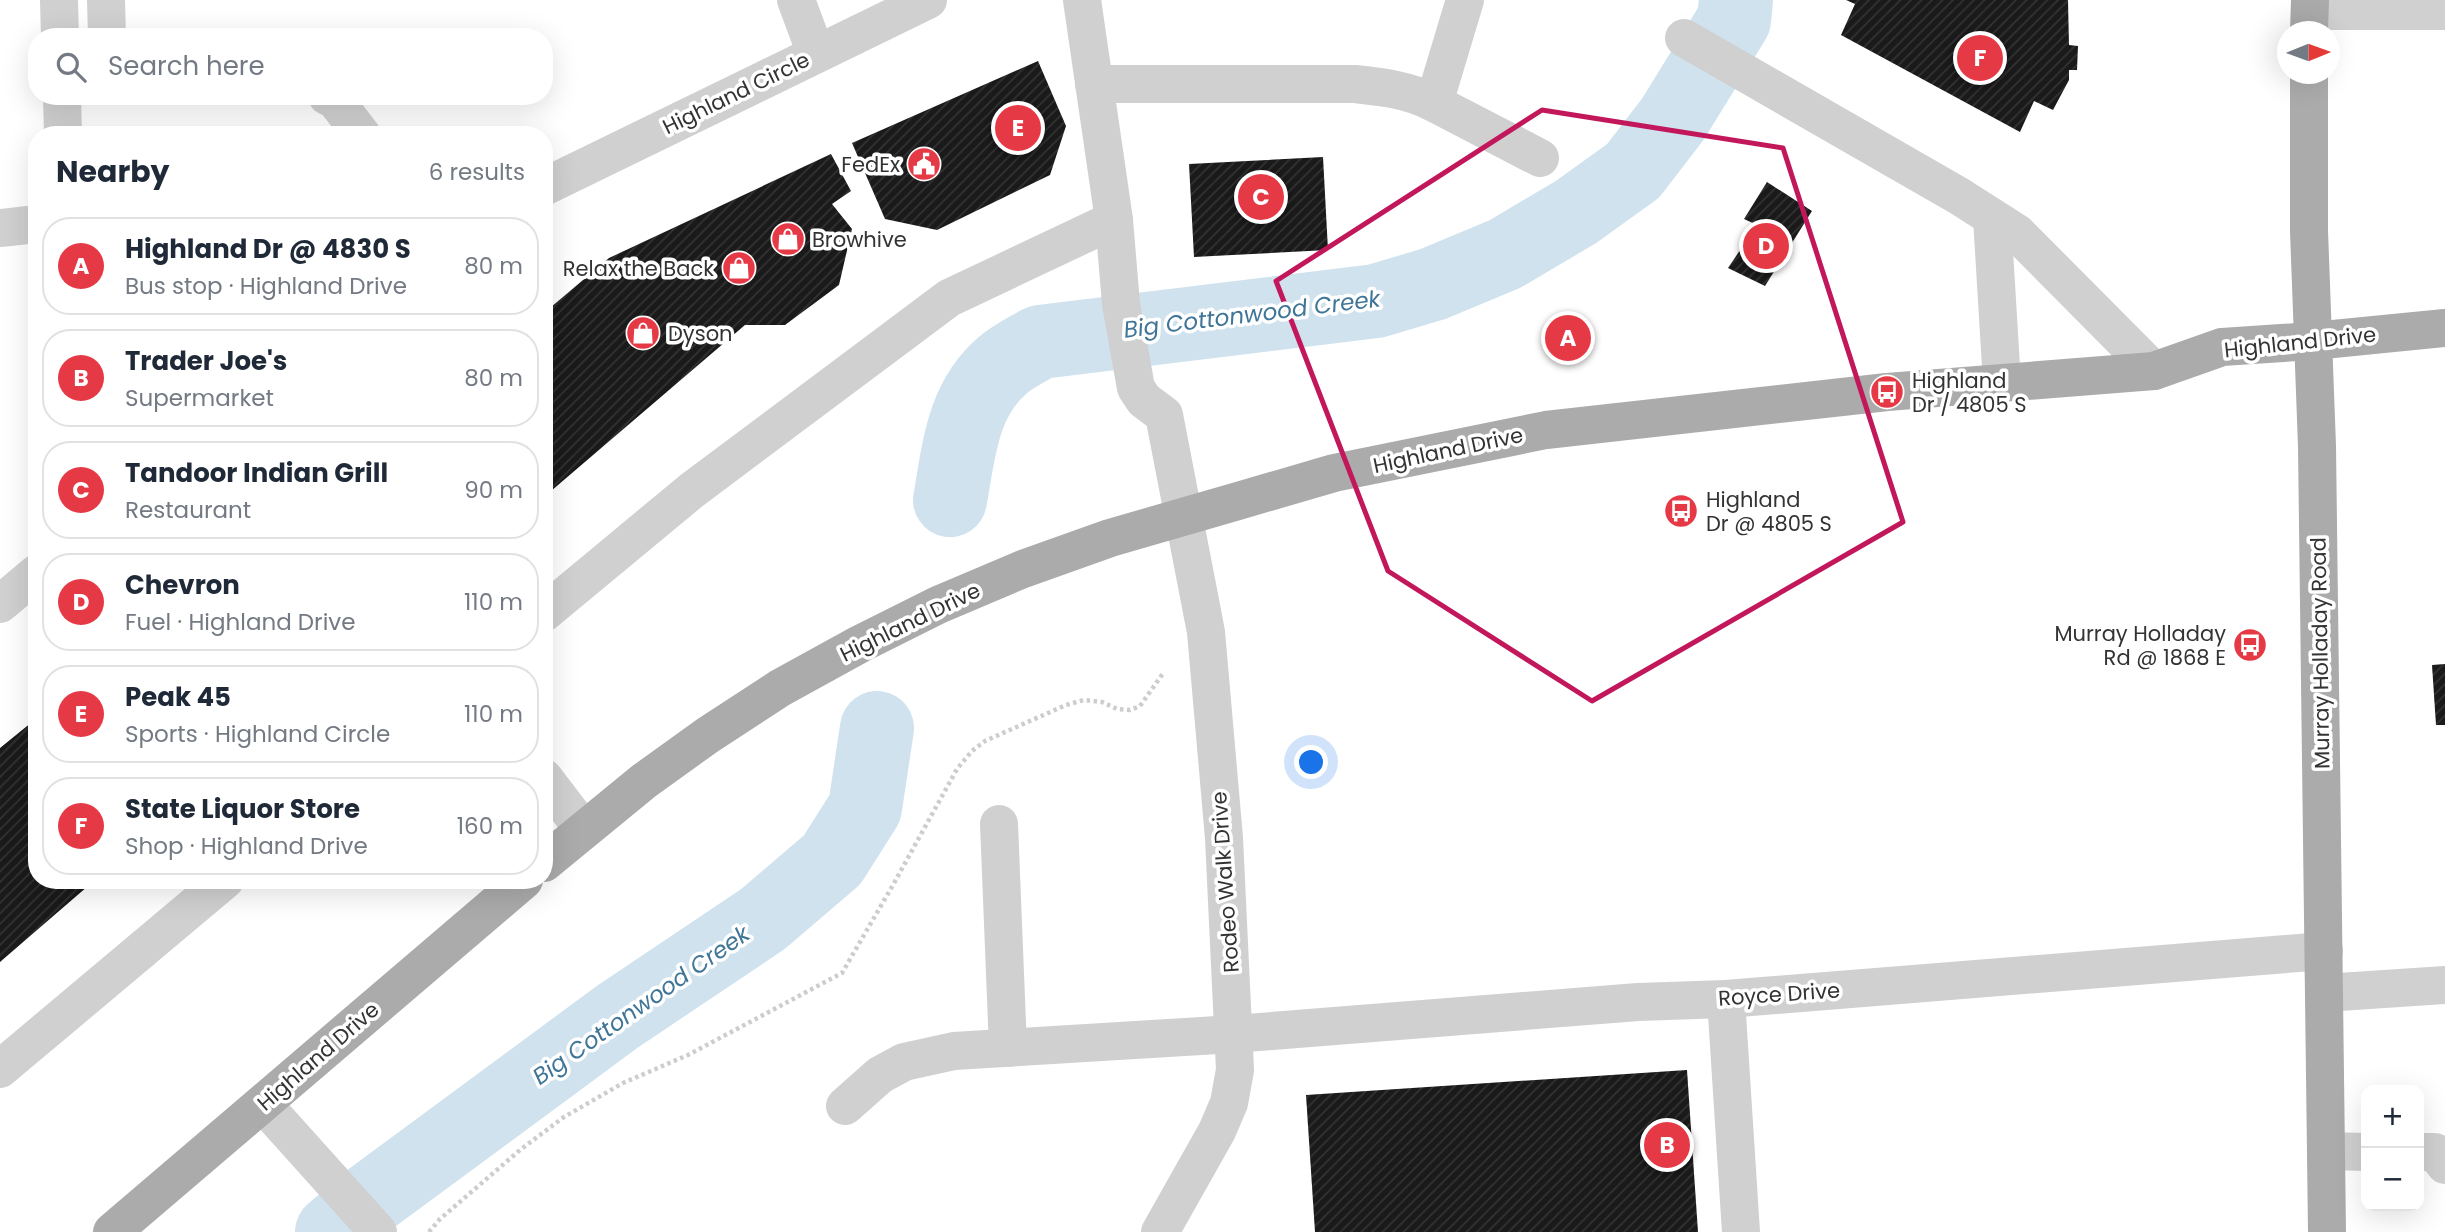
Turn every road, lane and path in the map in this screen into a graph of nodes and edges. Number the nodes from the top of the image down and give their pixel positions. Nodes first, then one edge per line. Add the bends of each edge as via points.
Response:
1 (59, 0) edge
2 (106, 0) edge
3 (796, 0) edge
4 (928, 0) edge
5 (1082, 0) edge
6 (1465, 0) edge
7 (2445, 11) edge
8 (2310, 14) edge
9 (60, 28) edge
10 (107, 28) edge
11 (1684, 38) dead end
12 (816, 54) junction
13 (1094, 84) junction
14 (2309, 84) edge
15 (1434, 103) junction
16 (62, 105) edge
17 (339, 105) edge
18 (63, 126) edge
19 (355, 126) edge
20 (1540, 158) dead end
21 (553, 183) edge
22 (1992, 218) junction
23 (1114, 220) junction
24 (28, 225) edge
25 (0, 228) edge
26 (2445, 327) edge
27 (2313, 341) junction
28 (2154, 370) junction
29 (2002, 383) junction
30 (1184, 516) junction
31 (28, 581) edge
32 (0, 604) edge
33 (553, 605) edge
34 (1164, 672) dead end
35 (553, 790) edge
36 (999, 824) dead end
37 (583, 829) junction
38 (553, 853) edge
39 (214, 889) edge
40 (511, 889) edge
41 (2324, 951) junction
42 (2445, 985) edge
43 (2324, 993) junction
44 (1726, 999) junction
45 (1234, 1034) junction
46 (1008, 1048) junction
47 (0, 1069) edge
48 (263, 1104) junction
49 (845, 1106) dead end
50 (2326, 1151) junction
51 (2361, 1152) edge
52 (2424, 1152) edge
53 (2445, 1166) edge
54 (112, 1232) edge
55 (378, 1232) edge
56 (429, 1232) edge
57 (1160, 1232) edge
58 (1741, 1232) edge
59 (2327, 1232) edge

1 - 9 street
2 - 10 street
3 - 12 street
4 - 12 street, Highland Circle
5 - 13 street
6 - 15 street
7 - 8 street
11 - 22 street
12 - 21 street, Highland Circle
13 - 15 street via 1355,84 1395,89
13 - 23 street
14 - 27 main road, Murray Holladay Road
15 - 20 street
16 - 18 street
17 - 19 street
22 - 28 street via 2017,233
22 - 29 street
23 - 30 street, Rodeo Walk Drive via 1121,304 1136,388 1164,415
23 - 33 street via 949,298 691,491
24 - 25 street
26 - 27 main road, Highland Drive
27 - 28 main road, Highland Drive via 2222,348
27 - 41 main road, Murray Holladay Road
28 - 29 main road, Highland Drive
29 - 30 main road, Highland Drive via 1546,430 1334,473
30 - 37 main road, Highland Drive via 1023,569 860,644 708,735
30 - 45 street, Rodeo Walk Drive via 1206,632 1224,838
31 - 32 street
34 - 56 path via 1140,706 1130,710 1084,700 985,741 957,769 842,972 564,1117
35 - 37 street
36 - 46 street
37 - 38 main road, Highland Drive
39 - 47 street
40 - 48 main road, Highland Drive
41 - 43 main road, Murray Holladay Road
41 - 44 street, Royce Drive
42 - 43 street
43 - 50 main road, Murray Holladay Road
44 - 45 street, Royce Drive
44 - 58 street
45 - 46 street, Royce Drive
45 - 57 street, Rodeo Walk Drive via 1229,1103
46 - 49 street, Royce Drive via 954,1051 904,1062 880,1075
48 - 54 main road, Highland Drive
48 - 55 street
50 - 51 street
50 - 59 main road, Murray Holladay Road
52 - 53 street via 2435,1152

